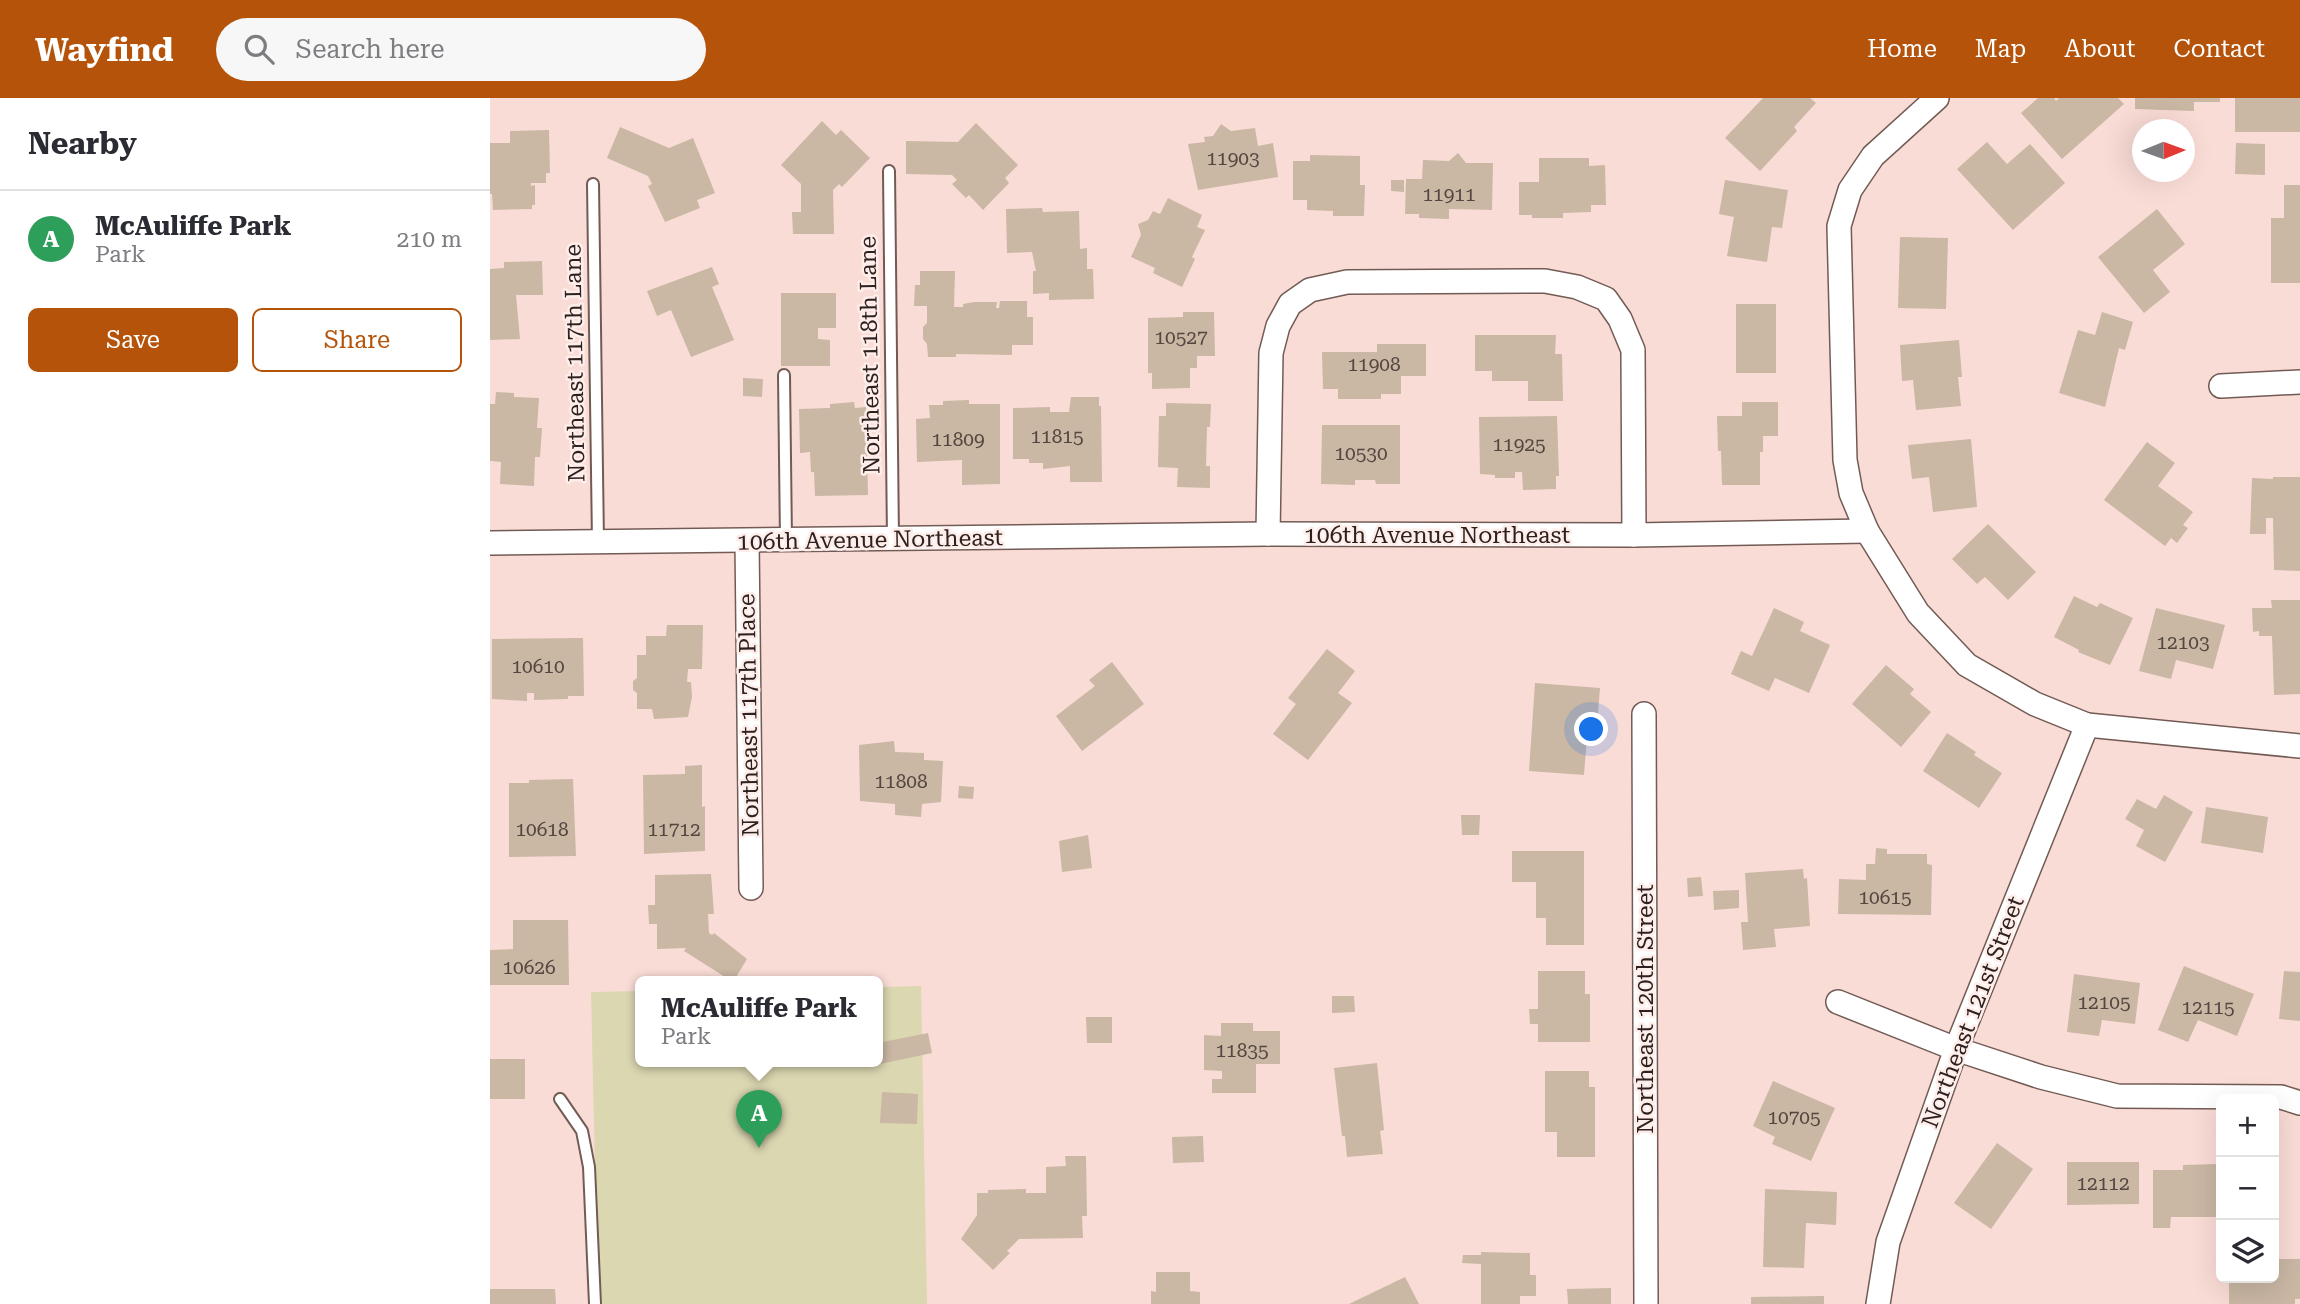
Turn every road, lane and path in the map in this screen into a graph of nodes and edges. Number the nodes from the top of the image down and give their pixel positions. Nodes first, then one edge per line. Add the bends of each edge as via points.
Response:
1 (1937, 98) edge
2 (889, 171) dead end
3 (593, 184) dead end
4 (784, 375) dead end
5 (2300, 382) edge
6 (2221, 386) dead end
7 (1867, 531) junction
8 (1268, 534) junction
9 (1634, 535) junction
10 (893, 540) junction
11 (747, 541) junction
12 (786, 541) junction
13 (490, 542) edge
14 (598, 542) junction
15 (1644, 714) dead end
16 (2087, 725) junction
17 (2300, 746) edge
18 (751, 888) dead end
19 (1838, 1002) dead end
20 (1956, 1049) junction
21 (560, 1099) dead end
22 (2300, 1104) edge
23 (595, 1304) edge
24 (1646, 1304) edge
25 (1878, 1304) edge

1 - 7 street via 1873,156 1850,190 1839,226 1844,460 1851,493
2 - 10 lane, Northeast 118th Lane
3 - 14 lane, Northeast 117th Lane
4 - 12 lane
5 - 6 street
7 - 9 street, 106th Avenue Northeast
7 - 16 street via 1918,613 1967,665 2035,704
8 - 9 street, 106th Avenue Northeast
8 - 9 street via 1271,352 1290,304 1310,290 1347,282 1545,281 1606,299 1633,350
8 - 10 street, 106th Avenue Northeast
10 - 12 street, 106th Avenue Northeast
11 - 12 street, 106th Avenue Northeast
11 - 14 street, 106th Avenue Northeast
11 - 18 street, Northeast 117th Place
13 - 14 street, 106th Avenue Northeast
15 - 24 street, Northeast 120th Street
16 - 17 street
16 - 20 street, Northeast 121st Street
19 - 20 street
20 - 22 street via 2117,1096 2281,1097
20 - 25 street, Northeast 121st Street via 1888,1242
21 - 23 lane via 582,1131 589,1167

